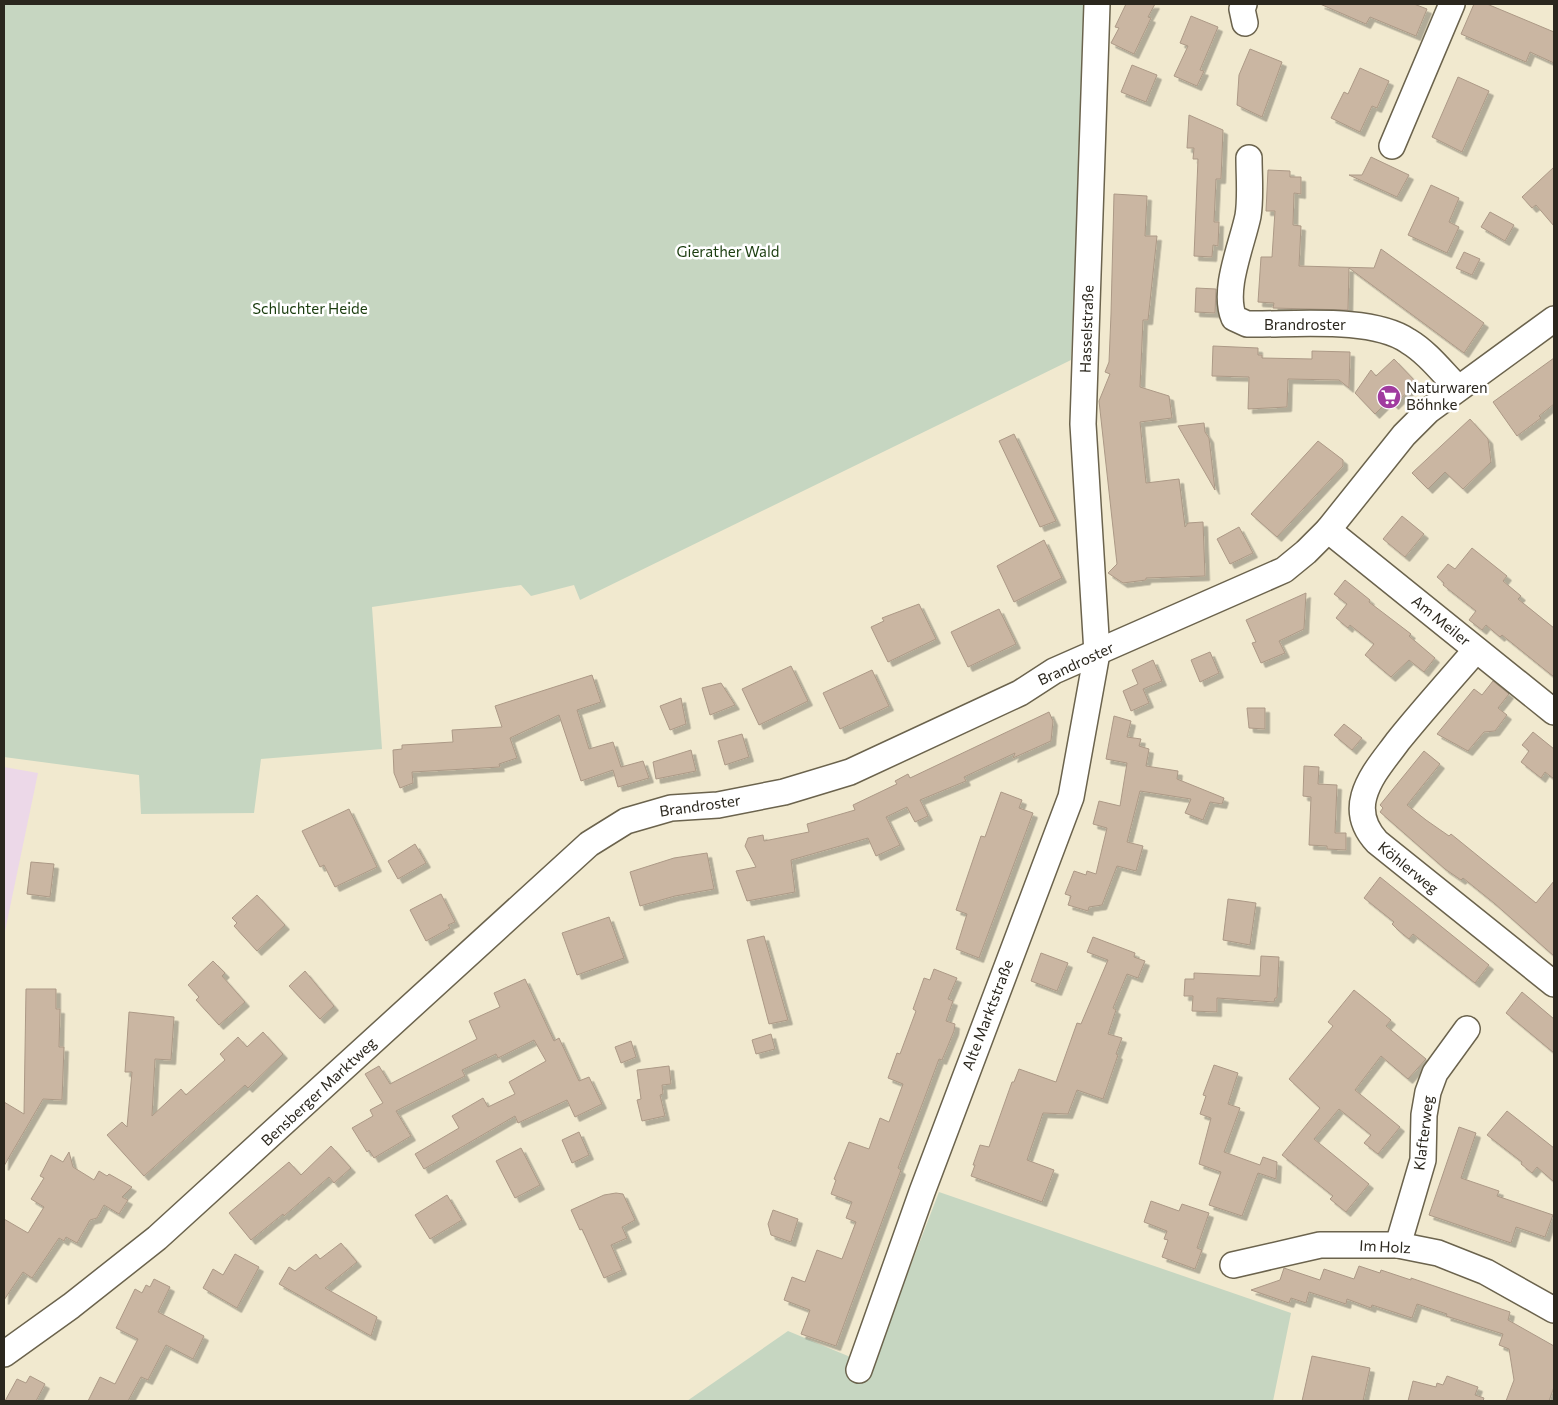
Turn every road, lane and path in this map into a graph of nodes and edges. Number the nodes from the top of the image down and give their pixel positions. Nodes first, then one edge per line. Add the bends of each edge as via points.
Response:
1 (1097, 4) edge
2 (1452, 4) edge
3 (1392, 146) dead end
4 (1249, 158) dead end
5 (1554, 319) edge
6 (1458, 388) junction
7 (1328, 530) junction
8 (1476, 650) junction
9 (1097, 653) junction
10 (1554, 712) edge
11 (626, 821) joint
12 (1554, 984) edge
13 (1467, 1029) dead end
14 (1398, 1245) junction
15 (1233, 1265) dead end
16 (1554, 1310) edge
17 (4, 1354) edge
18 (859, 1370) dead end

1 - 9 street, Hasselstraße via 1083,424
2 - 3 street
4 - 6 street, Brandroster via 1248,215 1235,259 1230,309 1234,318 1247,324 1380,328 1408,340
5 - 6 street, Brandroster
6 - 7 street, Brandroster via 1404,435
7 - 8 street, Am Meiler
7 - 9 street, Brandroster via 1284,570
8 - 10 street, Am Meiler
8 - 12 street, Köhlerweg via 1372,774 1363,798 1362,816 1367,831 1377,842
9 - 11 street, Brandroster via 850,772 784,792 718,806 671,808
9 - 18 street, Alte Marktstraße via 1071,797 922,1192
11 - 17 street, Bensberger Marktweg via 589,844 537,890 157,1238
13 - 14 street, Klafterweg via 1434,1074 1428,1092 1423,1160
14 - 15 street, Im Holz via 1320,1245
14 - 16 street, Im Holz via 1438,1253 1486,1272

